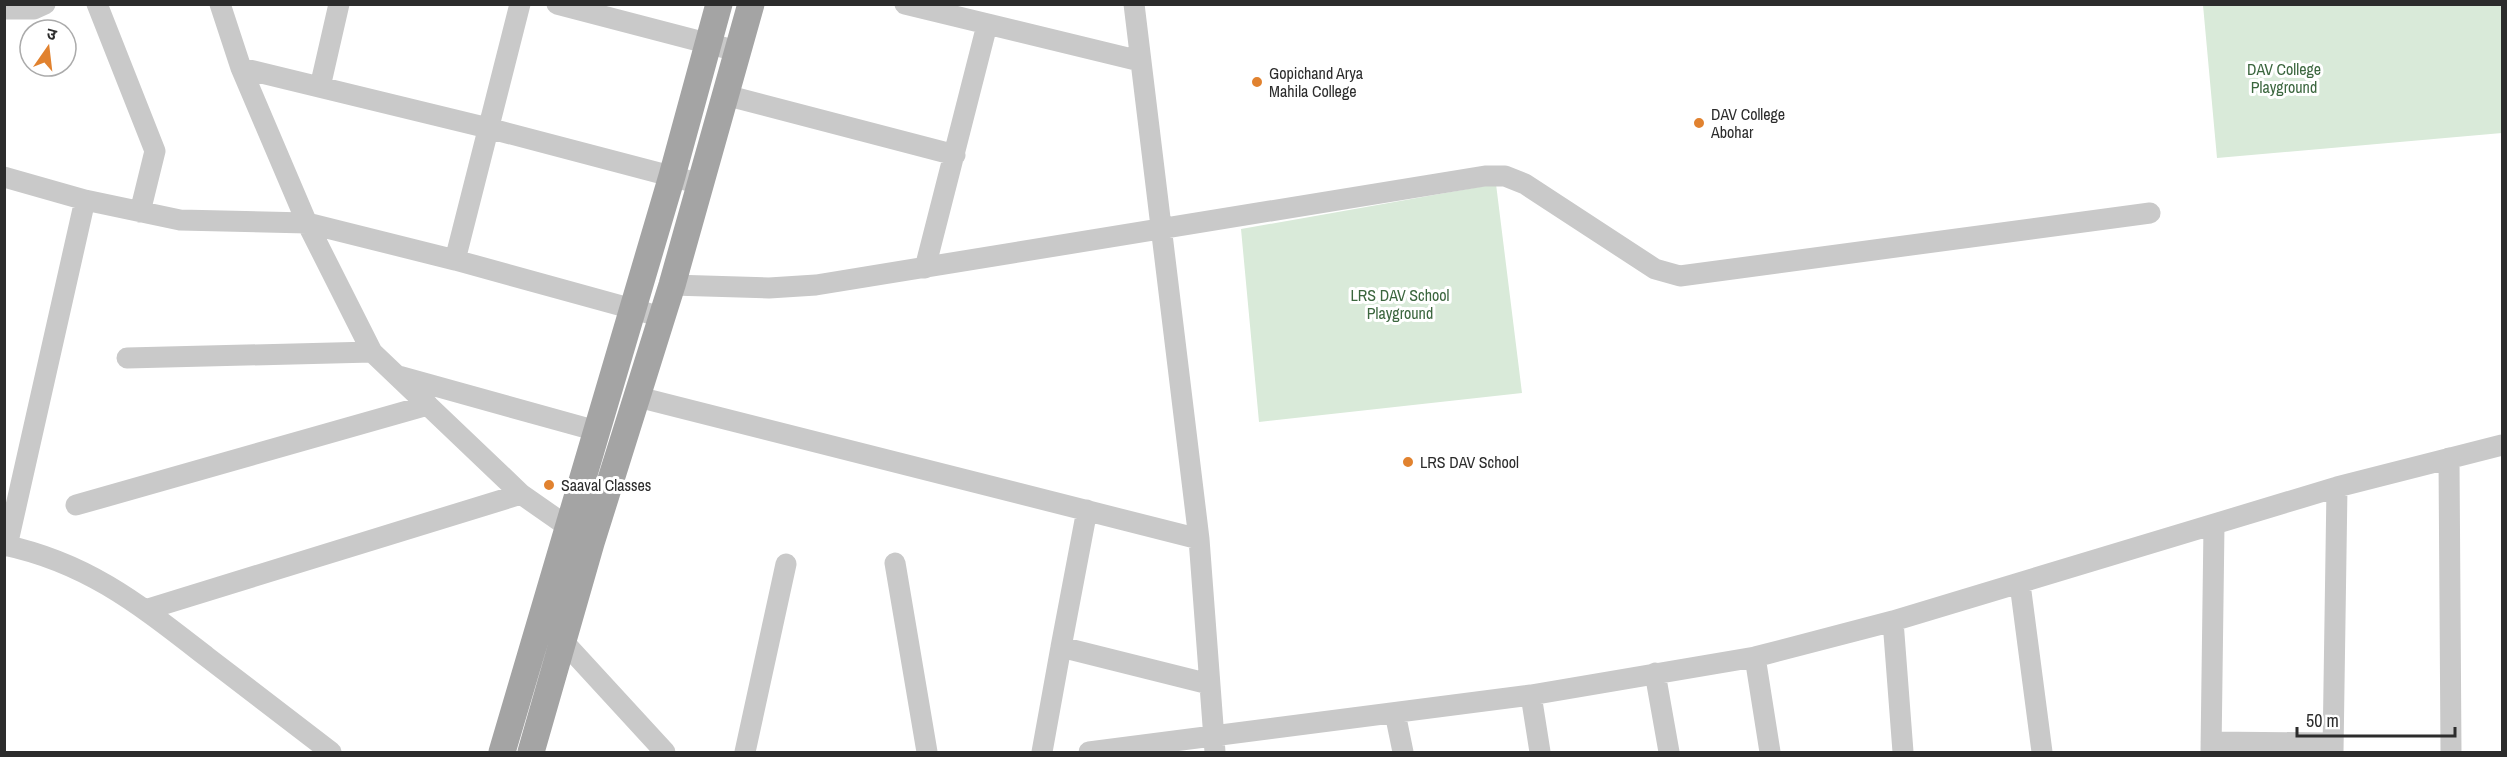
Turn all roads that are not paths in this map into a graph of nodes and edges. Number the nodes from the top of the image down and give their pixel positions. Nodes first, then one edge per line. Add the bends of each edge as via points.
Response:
1 (45, 4) edge
2 (97, 4) edge
3 (220, 4) edge
4 (339, 4) edge
5 (520, 4) edge
6 (557, 4) edge
7 (719, 4) edge
8 (751, 4) edge
9 (904, 4) edge
10 (1134, 4) edge
11 (4, 9) edge
12 (987, 24) junction
13 (708, 44) junction
14 (737, 51) junction
15 (1140, 62) junction
16 (241, 68) junction
17 (320, 87) junction
18 (725, 95) junction
19 (488, 128) junction
20 (955, 155) junction
21 (672, 176) junction
22 (4, 177) edge
23 (701, 184) junction
24 (85, 200) junction
25 (140, 212) junction
26 (2150, 213) dead end
27 (307, 223) junction
28 (1163, 229) junction
29 (455, 260) junction
30 (925, 268) junction
31 (672, 285) junction
32 (633, 308) junction
33 (662, 317) junction
34 (372, 352) junction
35 (127, 358) dead end
36 (396, 375) junction
37 (638, 397) junction
38 (428, 405) junction
39 (597, 432) junction
40 (2502, 445) edge
41 (2449, 458) junction
42 (2337, 488) junction
43 (521, 494) junction
44 (76, 505) dead end
45 (1087, 510) junction
46 (2214, 525) junction
47 (580, 536) junction
48 (1199, 539) junction
49 (6, 545) edge
50 (895, 563) dead end
51 (786, 564) dead end
52 (2020, 584) junction
53 (145, 610) junction
54 (1893, 621) junction
55 (562, 640) junction
56 (1061, 647) junction
57 (1755, 657) junction
58 (1655, 674) junction
59 (1209, 684) junction
60 (1532, 695) junction
61 (1395, 713) junction
62 (1214, 744) edge
63 (2211, 747) edge
64 (2333, 748) edge
65 (331, 753) edge
66 (502, 753) edge
67 (531, 753) edge
68 (664, 753) edge
69 (745, 753) edge
70 (927, 753) edge
71 (1042, 753) edge
72 (1089, 753) edge
73 (1403, 753) edge
74 (1540, 753) edge
75 (1669, 753) edge
76 (1770, 753) edge
77 (1903, 753) edge
78 (2042, 753) edge
79 (2451, 753) edge

1 - 11 street via 34,9
2 - 25 street via 155,151
3 - 16 street
4 - 17 street
5 - 19 street
6 - 13 street
7 - 13 main road
8 - 14 main road
9 - 12 street
10 - 15 street
12 - 15 street
12 - 20 street
13 - 14 street
13 - 21 main road
14 - 18 main road
15 - 28 street
16 - 17 street
16 - 27 street
17 - 19 street
18 - 20 street
18 - 23 main road
19 - 21 street
19 - 29 street
20 - 30 street
21 - 23 street
21 - 32 main road
22 - 24 street
23 - 31 main road
24 - 25 street
24 - 49 street
25 - 27 street via 180,220
26 - 28 street via 1680,276 1655,269 1525,184 1505,176 1485,176
27 - 29 street
27 - 34 street
28 - 30 street
28 - 48 street
29 - 32 street
30 - 31 street via 781,288
31 - 33 main road
32 - 33 street
32 - 39 main road
33 - 37 main road
34 - 35 street
34 - 36 street
36 - 38 street
36 - 39 street
37 - 45 street
37 - 47 main road
38 - 43 street
38 - 44 street
39 - 47 main road
40 - 41 street
41 - 42 street
41 - 79 street
42 - 46 street
42 - 64 street
43 - 47 street
43 - 53 street
45 - 48 street
45 - 56 street
46 - 52 street
46 - 63 street
47 - 55 main road
47 - 66 main road
48 - 59 street
49 - 53 street via 82,570
50 - 70 street
51 - 69 street
52 - 54 street
52 - 78 street
53 - 65 street
54 - 57 street
54 - 77 street
55 - 67 main road
55 - 68 street
56 - 59 street
56 - 71 street
57 - 58 street
57 - 76 street
58 - 60 street
58 - 75 street
59 - 62 street
60 - 61 street
60 - 74 street
61 - 62 street
61 - 73 street
62 - 72 street
63 - 64 street

